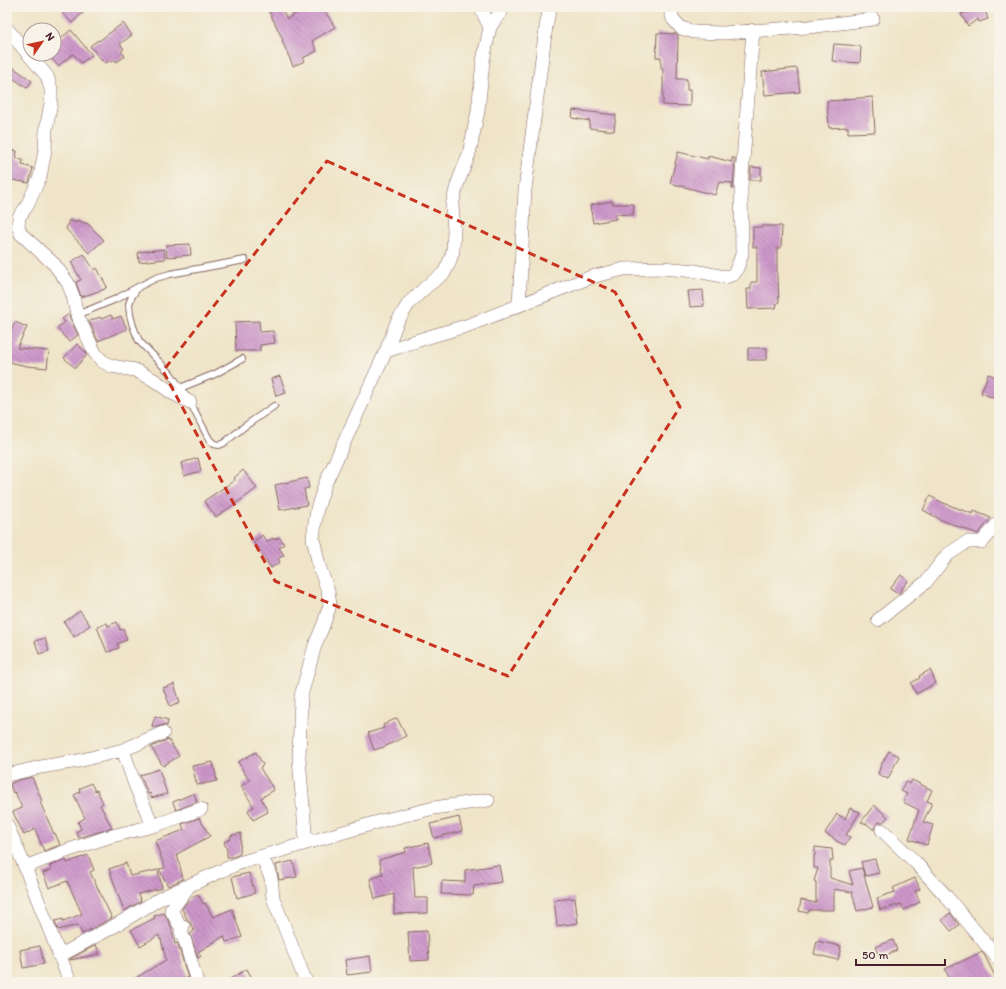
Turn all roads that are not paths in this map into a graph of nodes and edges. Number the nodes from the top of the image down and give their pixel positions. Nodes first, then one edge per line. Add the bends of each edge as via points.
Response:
1 (480, 7) edge
2 (504, 7) edge
3 (550, 7) edge
4 (669, 7) edge
5 (873, 19) dead end
6 (490, 27) junction
7 (754, 30) junction
8 (9, 36) edge
9 (7, 232) edge
10 (21, 234) junction
11 (245, 260) dead end
12 (138, 287) junction
13 (519, 305) junction
14 (78, 315) junction
15 (386, 351) junction
16 (242, 359) dead end
17 (180, 388) junction
18 (190, 402) junction
19 (274, 406) dead end
20 (999, 522) edge
21 (878, 620) dead end
22 (163, 733) dead end
23 (123, 750) junction
24 (7, 774) edge
25 (488, 800) dead end
26 (201, 809) dead end
27 (7, 825) edge
28 (153, 826) junction
29 (882, 830) dead end
30 (306, 843) junction
31 (262, 856) junction
32 (26, 867) junction
33 (190, 884) junction
34 (59, 956) junction
35 (999, 960) edge
36 (70, 982) edge
37 (197, 982) edge
38 (306, 982) edge

1 - 6 street
2 - 6 street
3 - 13 street via 525,189
4 - 7 street via 673,19 681,28 694,32
5 - 7 street
6 - 15 street via 482,61 478,112 469,154 452,205 453,251 444,273 409,303 397,322
7 - 13 street via 741,188 742,254 734,274 726,277 662,268 624,269 591,277
8 - 10 street via 47,76 51,89 40,177 19,217 18,226
9 - 10 street
10 - 14 street via 54,264 68,283
11 - 12 lane via 170,274
12 - 14 lane
12 - 17 lane via 129,304 130,316 139,341 170,373
13 - 15 street via 469,326
14 - 18 street via 95,353 102,361 111,366 135,370
15 - 30 street via 325,484 317,509 313,538 330,605 315,645 301,696 299,758
16 - 17 lane via 215,374
17 - 18 lane
18 - 19 lane via 209,439 219,445
20 - 21 street via 982,542 967,542 947,555 926,582
22 - 23 street
23 - 24 street
23 - 28 street
25 - 30 street via 434,808
26 - 28 street
27 - 32 street
28 - 32 street via 108,837
29 - 35 street via 946,896
30 - 31 street
31 - 33 street
31 - 38 street via 271,878 273,898
32 - 34 street
33 - 34 street
33 - 37 street via 171,910 179,924 184,926 181,931
34 - 36 street

